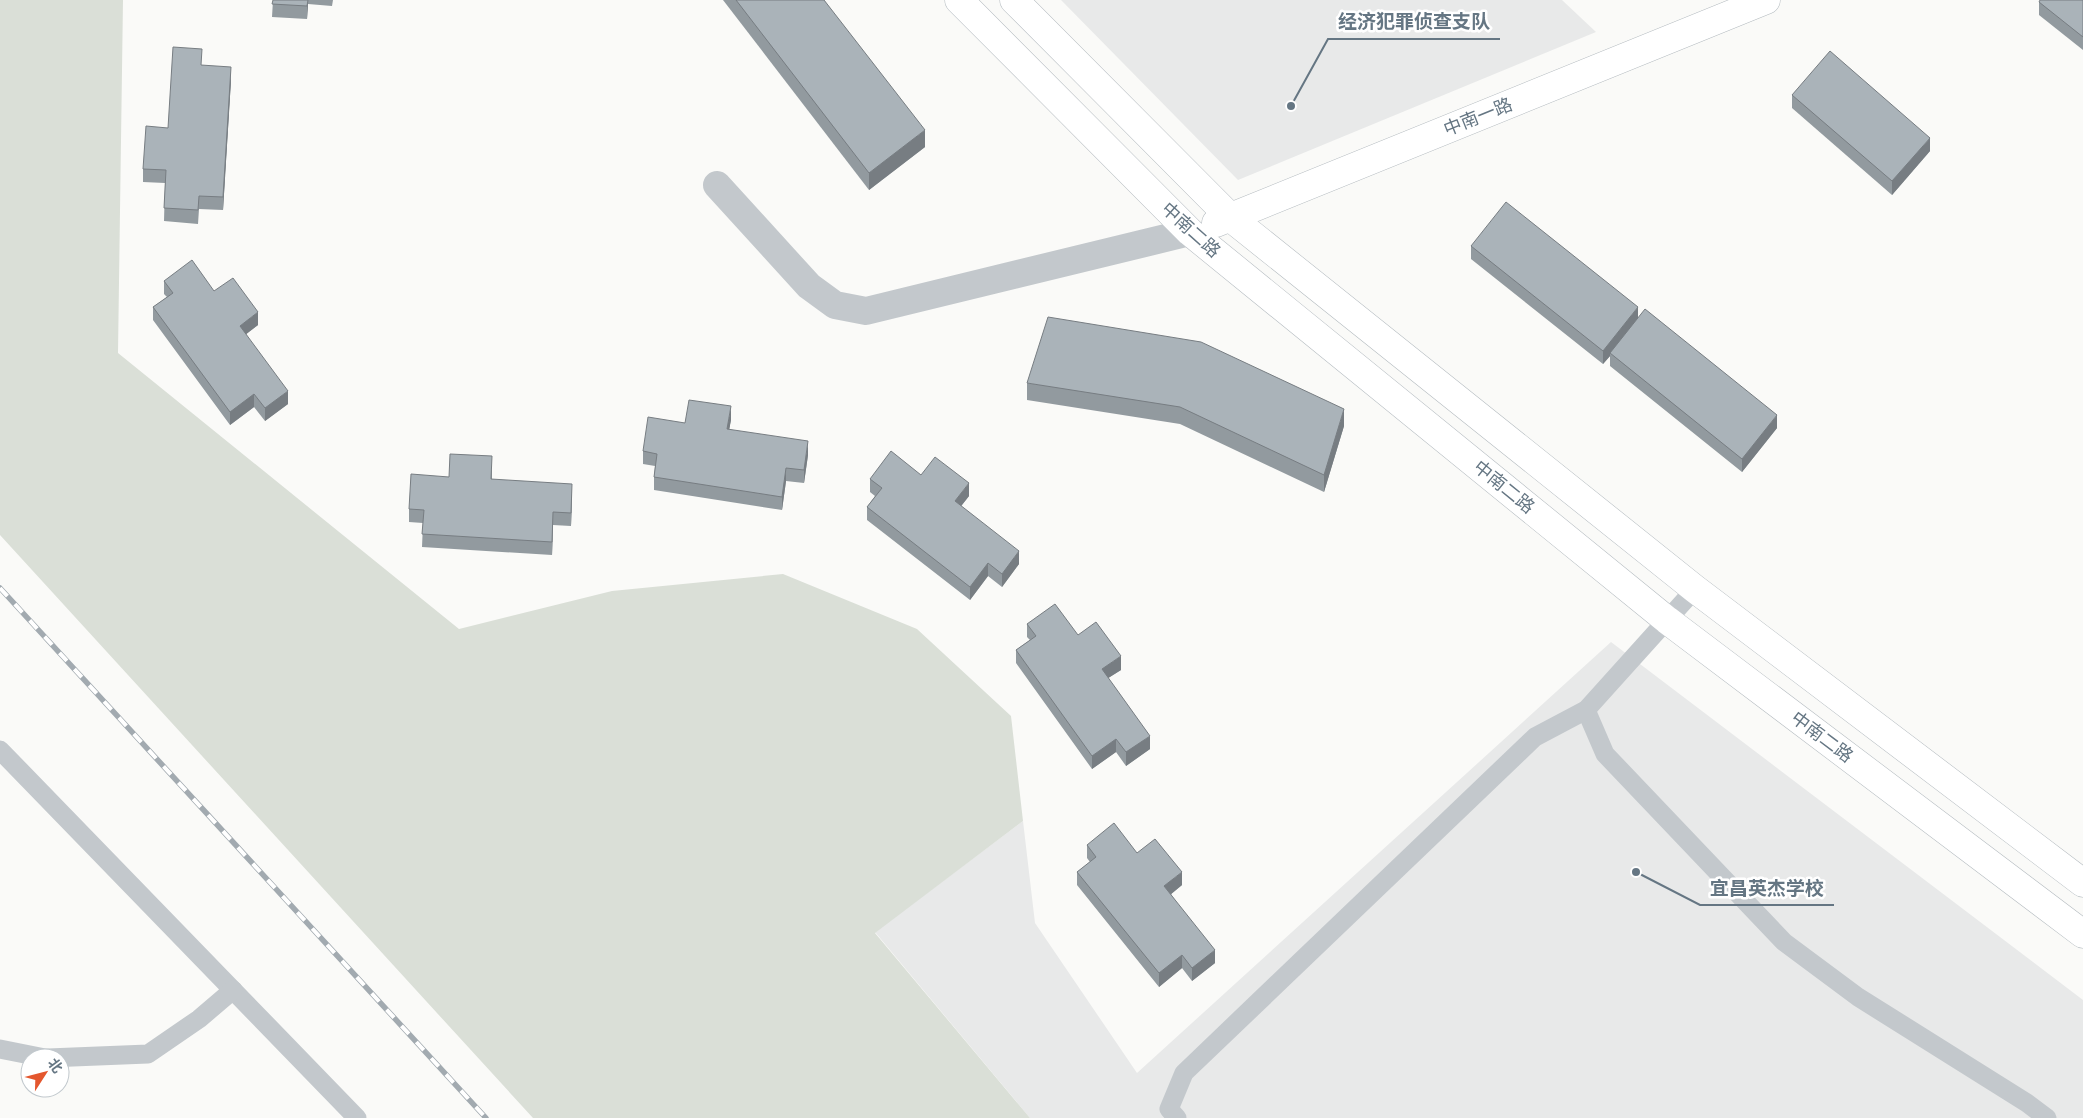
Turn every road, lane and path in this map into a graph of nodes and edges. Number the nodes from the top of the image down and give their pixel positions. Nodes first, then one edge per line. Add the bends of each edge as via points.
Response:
1 (959, 0) edge
2 (1014, 0) edge
3 (1766, 0) edge
4 (717, 186) dead end
5 (1231, 218) junction
6 (1190, 232) junction
7 (1695, 589) junction
8 (1667, 620) junction
9 (1586, 710) junction
10 (0, 750) edge
11 (2083, 883) edge
12 (2083, 934) edge
13 (233, 990) junction
14 (0, 1050) edge
15 (20, 1053) edge
16 (70, 1057) edge
17 (357, 1118) edge
18 (1177, 1118) edge
19 (2047, 1118) edge

1 - 6 main road, 中南二路
2 - 5 main road, 中南二路
3 - 5 main road, 中南一路
4 - 6 street via 809,286 835,305 866,311
5 - 6 main road, 中南一路
5 - 7 main road, 中南二路
6 - 8 main road, 中南二路
7 - 8 lane
7 - 11 main road, 中南二路
8 - 9 lane
8 - 12 main road, 中南二路
9 - 18 lane via 1534,737 1184,1073 1169,1109
9 - 19 lane via 1605,754 1784,942 1858,997
10 - 13 lane
13 - 16 lane via 199,1019 148,1054
13 - 17 lane
14 - 15 lane

